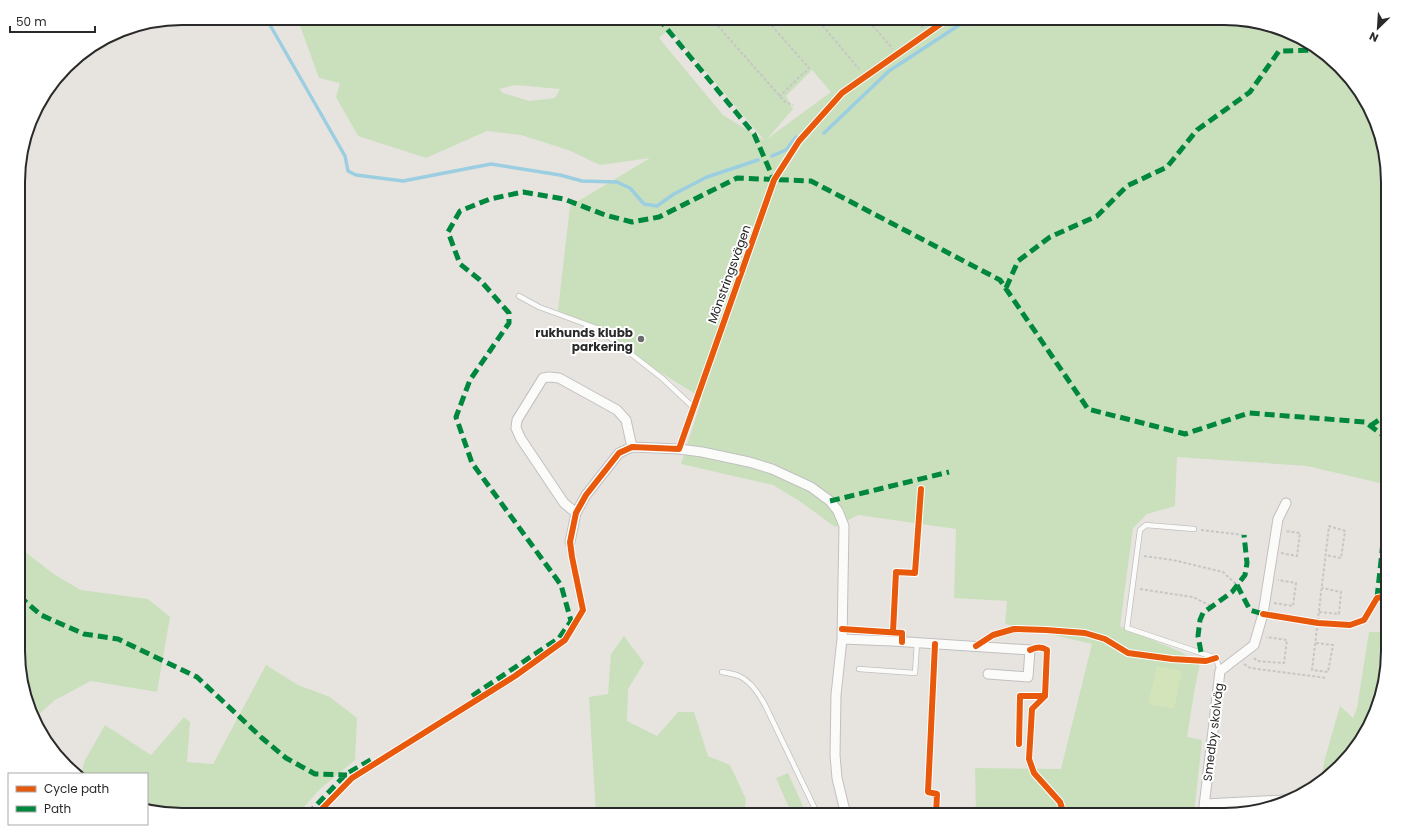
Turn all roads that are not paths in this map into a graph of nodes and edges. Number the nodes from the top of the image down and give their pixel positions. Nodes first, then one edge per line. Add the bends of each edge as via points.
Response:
1 (940, 25) edge
2 (519, 296) dead end
3 (692, 407) junction
4 (632, 447) junction
5 (679, 449) junction
6 (1286, 503) dead end
7 (576, 513) junction
8 (1194, 529) road end
9 (570, 542) dead end
10 (842, 639) junction
11 (917, 643) junction
12 (859, 669) dead end
13 (1220, 671) junction
14 (722, 672) dead end
15 (988, 674) dead end
16 (1273, 800) edge
17 (1205, 804) junction
18 (815, 808) edge
19 (845, 808) edge
20 (1204, 808) edge

1 - 3 lane, Mönstringsvägen via 842,93 799,141 774,180
2 - 3 lane via 539,307 599,329 662,378
3 - 5 lane, Mönstringsvägen
4 - 5 street
4 - 7 street via 619,453 586,495
4 - 7 street via 626,420 616,410 559,378 543,378 517,420 516,428 520,439 564,503
5 - 10 street via 749,462 772,469 811,487 830,501 838,511 844,526
6 - 13 street, Smedby skolväg via 1278,519 1265,602 1254,645
7 - 9 street
8 - 13 lane via 1146,525 1140,530 1127,628 1216,658
10 - 11 street
10 - 19 street via 836,695 836,755 837,778
11 - 12 lane via 915,673
11 - 15 street via 1030,650 1028,677
13 - 17 street, Smedby skolväg
14 - 18 lane via 739,676 750,683 759,695
16 - 17 street
17 - 20 street, Smedby skolväg

